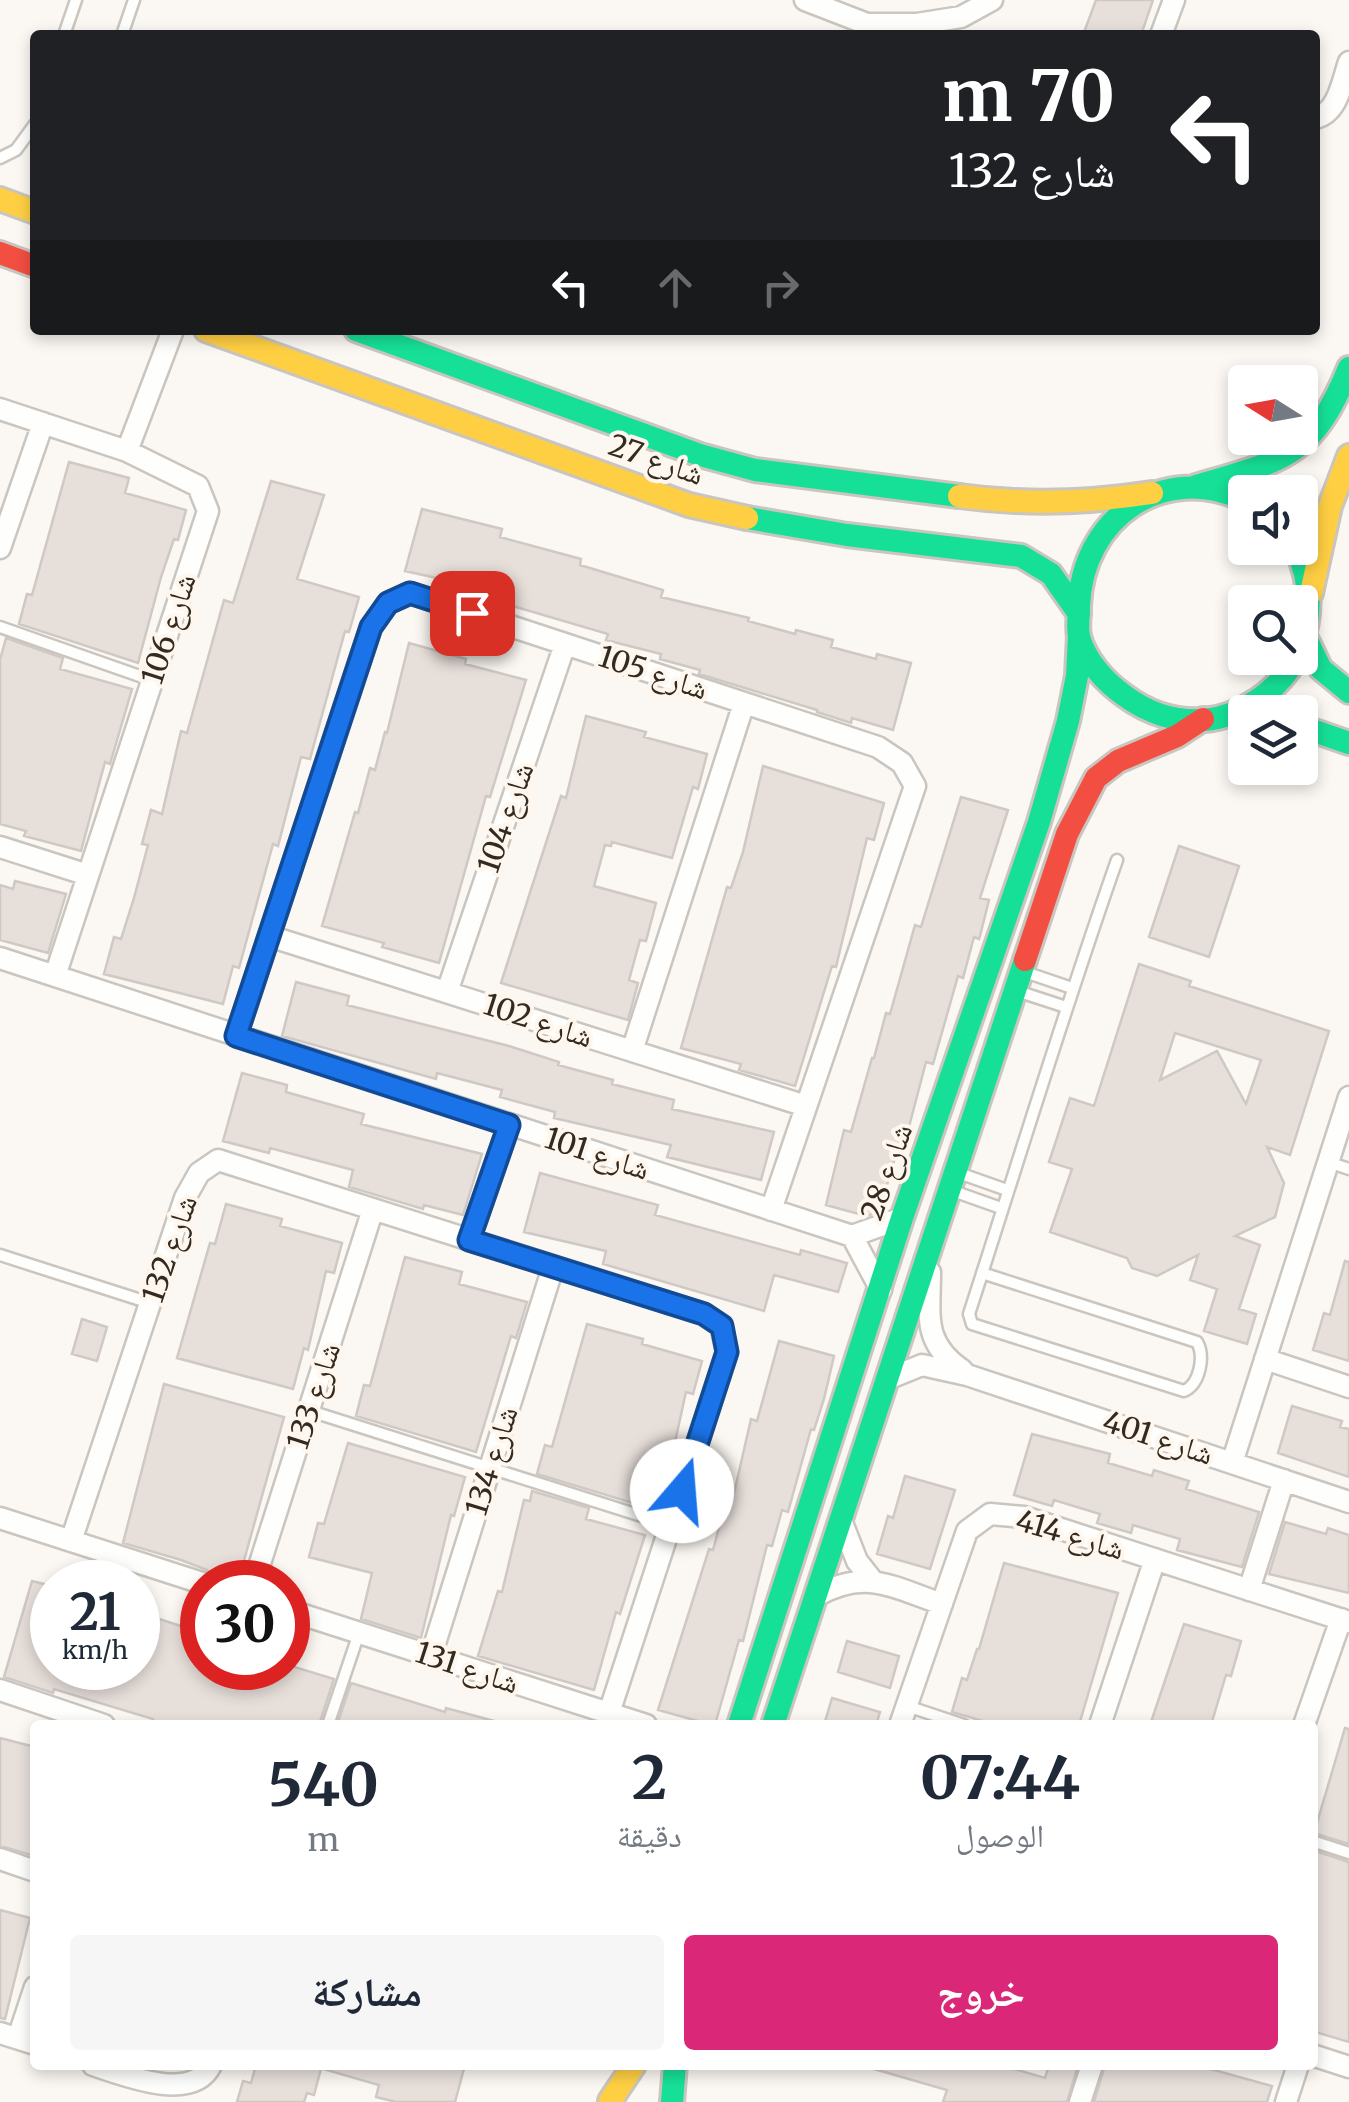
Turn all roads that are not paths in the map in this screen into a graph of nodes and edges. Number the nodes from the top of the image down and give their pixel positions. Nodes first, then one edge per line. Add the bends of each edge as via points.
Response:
1 (76, 0) edge
2 (134, 0) edge
3 (805, 0) edge
4 (992, 0) edge
5 (1174, 0) edge
6 (66, 30) edge
7 (124, 30) edge
8 (1163, 30) edge
9 (1349, 62) edge
10 (1320, 117) edge
11 (30, 131) edge
12 (0, 158) edge
13 (0, 200) edge
14 (30, 210) edge
15 (0, 253) edge
16 (30, 264) edge
17 (171, 335) edge
18 (220, 335) edge
19 (370, 335) edge
20 (1349, 368) edge
21 (0, 408) edge
22 (43, 423) junction
23 (127, 452) junction
24 (1349, 456) edge
25 (1194, 486) junction
26 (1152, 493) junction
27 (1228, 495) edge
28 (0, 548) edge
29 (1312, 585) edge
30 (1079, 625) junction
31 (0, 627) edge
32 (565, 644) junction
33 (1318, 665) edge
34 (1288, 675) edge
35 (152, 680) junction
36 (1349, 692) edge
37 (744, 703) junction
38 (1228, 718) edge
39 (1208, 719) junction
40 (1318, 732) edge
41 (1349, 743) edge
42 (0, 847) edge
43 (1118, 860) dead end
44 (88, 876) junction
45 (269, 936) junction
46 (0, 958) edge
47 (55, 976) junction
48 (1017, 980) junction
49 (1072, 988) junction
50 (447, 992) junction
51 (1066, 1008) junction
52 (236, 1036) junction
53 (632, 1051) junction
54 (1349, 1096) edge
55 (806, 1106) junction
56 (509, 1125) junction
57 (1328, 1162) junction
58 (1349, 1169) edge
59 (950, 1180) junction
60 (1007, 1190) junction
61 (1001, 1208) junction
62 (373, 1209) junction
63 (771, 1210) junction
64 (902, 1218) junction
65 (852, 1236) junction
66 (931, 1238) junction
67 (469, 1240) junction
68 (0, 1255) edge
69 (553, 1266) junction
70 (982, 1273) junction
71 (881, 1290) junction
72 (150, 1304) junction
73 (1265, 1359) junction
74 (968, 1374) junction
75 (890, 1378) junction
76 (1349, 1386) edge
77 (309, 1410) junction
78 (1232, 1462) junction
79 (490, 1468) junction
80 (1284, 1480) junction
81 (1349, 1502) edge
82 (841, 1520) junction
83 (1, 1522) edge
84 (671, 1526) junction
85 (71, 1541) junction
86 (1155, 1559) junction
87 (261, 1560) edge
88 (180, 1576) edge
89 (872, 1580) junction
90 (1249, 1590) junction
91 (816, 1596) junction
92 (942, 1604) junction
93 (310, 1617) edge
94 (1345, 1621) edge
95 (359, 1633) junction
96 (431, 1656) junction
97 (0, 1690) edge
98 (610, 1713) junction
99 (742, 1716) edge
100 (904, 1716) edge
101 (89, 1720) edge
102 (330, 1720) edge
103 (631, 1720) edge
104 (775, 1720) edge
105 (931, 1720) edge
106 (1102, 1720) edge
107 (1306, 1720) edge
108 (1318, 1842) edge
109 (1349, 1853) edge
110 (0, 1859) edge
111 (30, 1869) edge
112 (30, 2002) edge
113 (18, 2038) edge
114 (1318, 2057) edge
115 (1349, 2067) edge
116 (107, 2070) edge
117 (208, 2070) edge
118 (632, 2070) edge
119 (675, 2070) edge
120 (1090, 2070) edge
121 (1296, 2070) edge
122 (611, 2102) edge
123 (672, 2102) edge
124 (1080, 2102) edge
125 (1286, 2102) edge

1 - 6 lane
2 - 7 lane
3 - 4 street via 866,24 917,24 961,17
5 - 8 street
9 - 10 street via 1333,106
11 - 12 lane
13 - 14 street
15 - 16 street
17 - 23 street
18 - 30 street, شارع 27 via 689,505 749,521 1031,557 1054,575
19 - 26 street, شارع 27 via 755,470 1003,502 1092,502
20 - 25 street, شارع 27 via 1325,421 1290,454
21 - 22 street, شارع 106
22 - 23 street, شارع 106
22 - 28 street
23 - 35 street, شارع 106 via 198,486 208,511
24 - 29 street via 1324,521
25 - 26 street, شارع 27
25 - 27 street
26 - 30 street, شارع 28 via 1115,516 1089,550 1078,592
30 - 39 street, شارع 27 via 1100,672 1132,703 1171,719
30 - 64 street, شارع 28 via 1068,721 1039,822
31 - 35 lane
32 - 37 street, شارع 105
32 - 45 street, شارع 105 via 410,593 388,603 371,627
32 - 50 street, شارع 104
33 - 36 street
34 - 39 street, شارع 28 via 1255,702
35 - 44 street, شارع 106
37 - 53 street
37 - 55 street, شارع 105 via 878,748 902,763 915,786
38 - 39 street, شارع 27
39 - 48 street, شارع 28 via 1096,778 1066,834
40 - 41 street
42 - 44 street
43 - 49 lane
44 - 47 street, شارع 106
45 - 50 street, شارع 102
45 - 52 street, شارع 105
46 - 47 street, شارع 101
47 - 52 street, شارع 101
48 - 49 lane
48 - 51 lane
48 - 59 street, شارع 28
49 - 51 lane
50 - 53 street, شارع 102
51 - 60 lane
52 - 56 street, شارع 101
53 - 55 street, شارع 102
54 - 57 street
55 - 63 street, شارع 105
56 - 63 street, شارع 101
56 - 67 street
57 - 58 lane
57 - 73 street
59 - 60 lane
59 - 61 lane
59 - 66 street, شارع 28
60 - 61 lane
61 - 70 lane
62 - 67 street, شارع 132
62 - 72 street, شارع 132 via 218,1160 198,1174 185,1198
62 - 77 street, شارع 133
63 - 65 street, شارع 101
64 - 65 street
64 - 71 street, شارع 28
65 - 71 street
66 - 74 street, شارع 401 via 930,1328 946,1360
66 - 75 street, شارع 28
67 - 69 street, شارع 132
68 - 72 lane
69 - 79 street, شارع 134
69 - 84 street, شارع 132 via 704,1314 722,1326 727,1352
70 - 70 lane via 972,1324 1184,1390 1194,1383 1202,1356 1197,1342
71 - 99 street, شارع 28
72 - 85 street, شارع 132
73 - 76 street
73 - 78 street
74 - 75 street, شارع 401 via 922,1365
74 - 78 street, شارع 401
75 - 82 street, شارع 28
77 - 79 lane
77 - 87 street, شارع 133
78 - 80 street, شارع 401
79 - 84 lane
79 - 96 street, شارع 134
80 - 81 street, شارع 401
80 - 90 street
82 - 89 street
82 - 91 street, شارع 28
83 - 85 street
84 - 98 street, شارع 132
85 - 88 street
86 - 90 street, شارع 414
86 - 92 street, شارع 414 via 1024,1517 990,1514 968,1531
86 - 106 street
89 - 91 street via 838,1584
89 - 92 street
90 - 94 street, شارع 414
91 - 104 street, شارع 28
92 - 100 street, شارع 414
93 - 95 street, شارع 131
94 - 107 street
95 - 96 street, شارع 131
95 - 102 lane
96 - 98 street, شارع 131
97 - 101 street
98 - 103 street, شارع 131
100 - 105 lane
108 - 109 lane
110 - 111 street
112 - 113 street
114 - 115 street
116 - 117 street via 183,2092 201,2084
118 - 122 street
119 - 123 street
120 - 124 street
121 - 125 street

